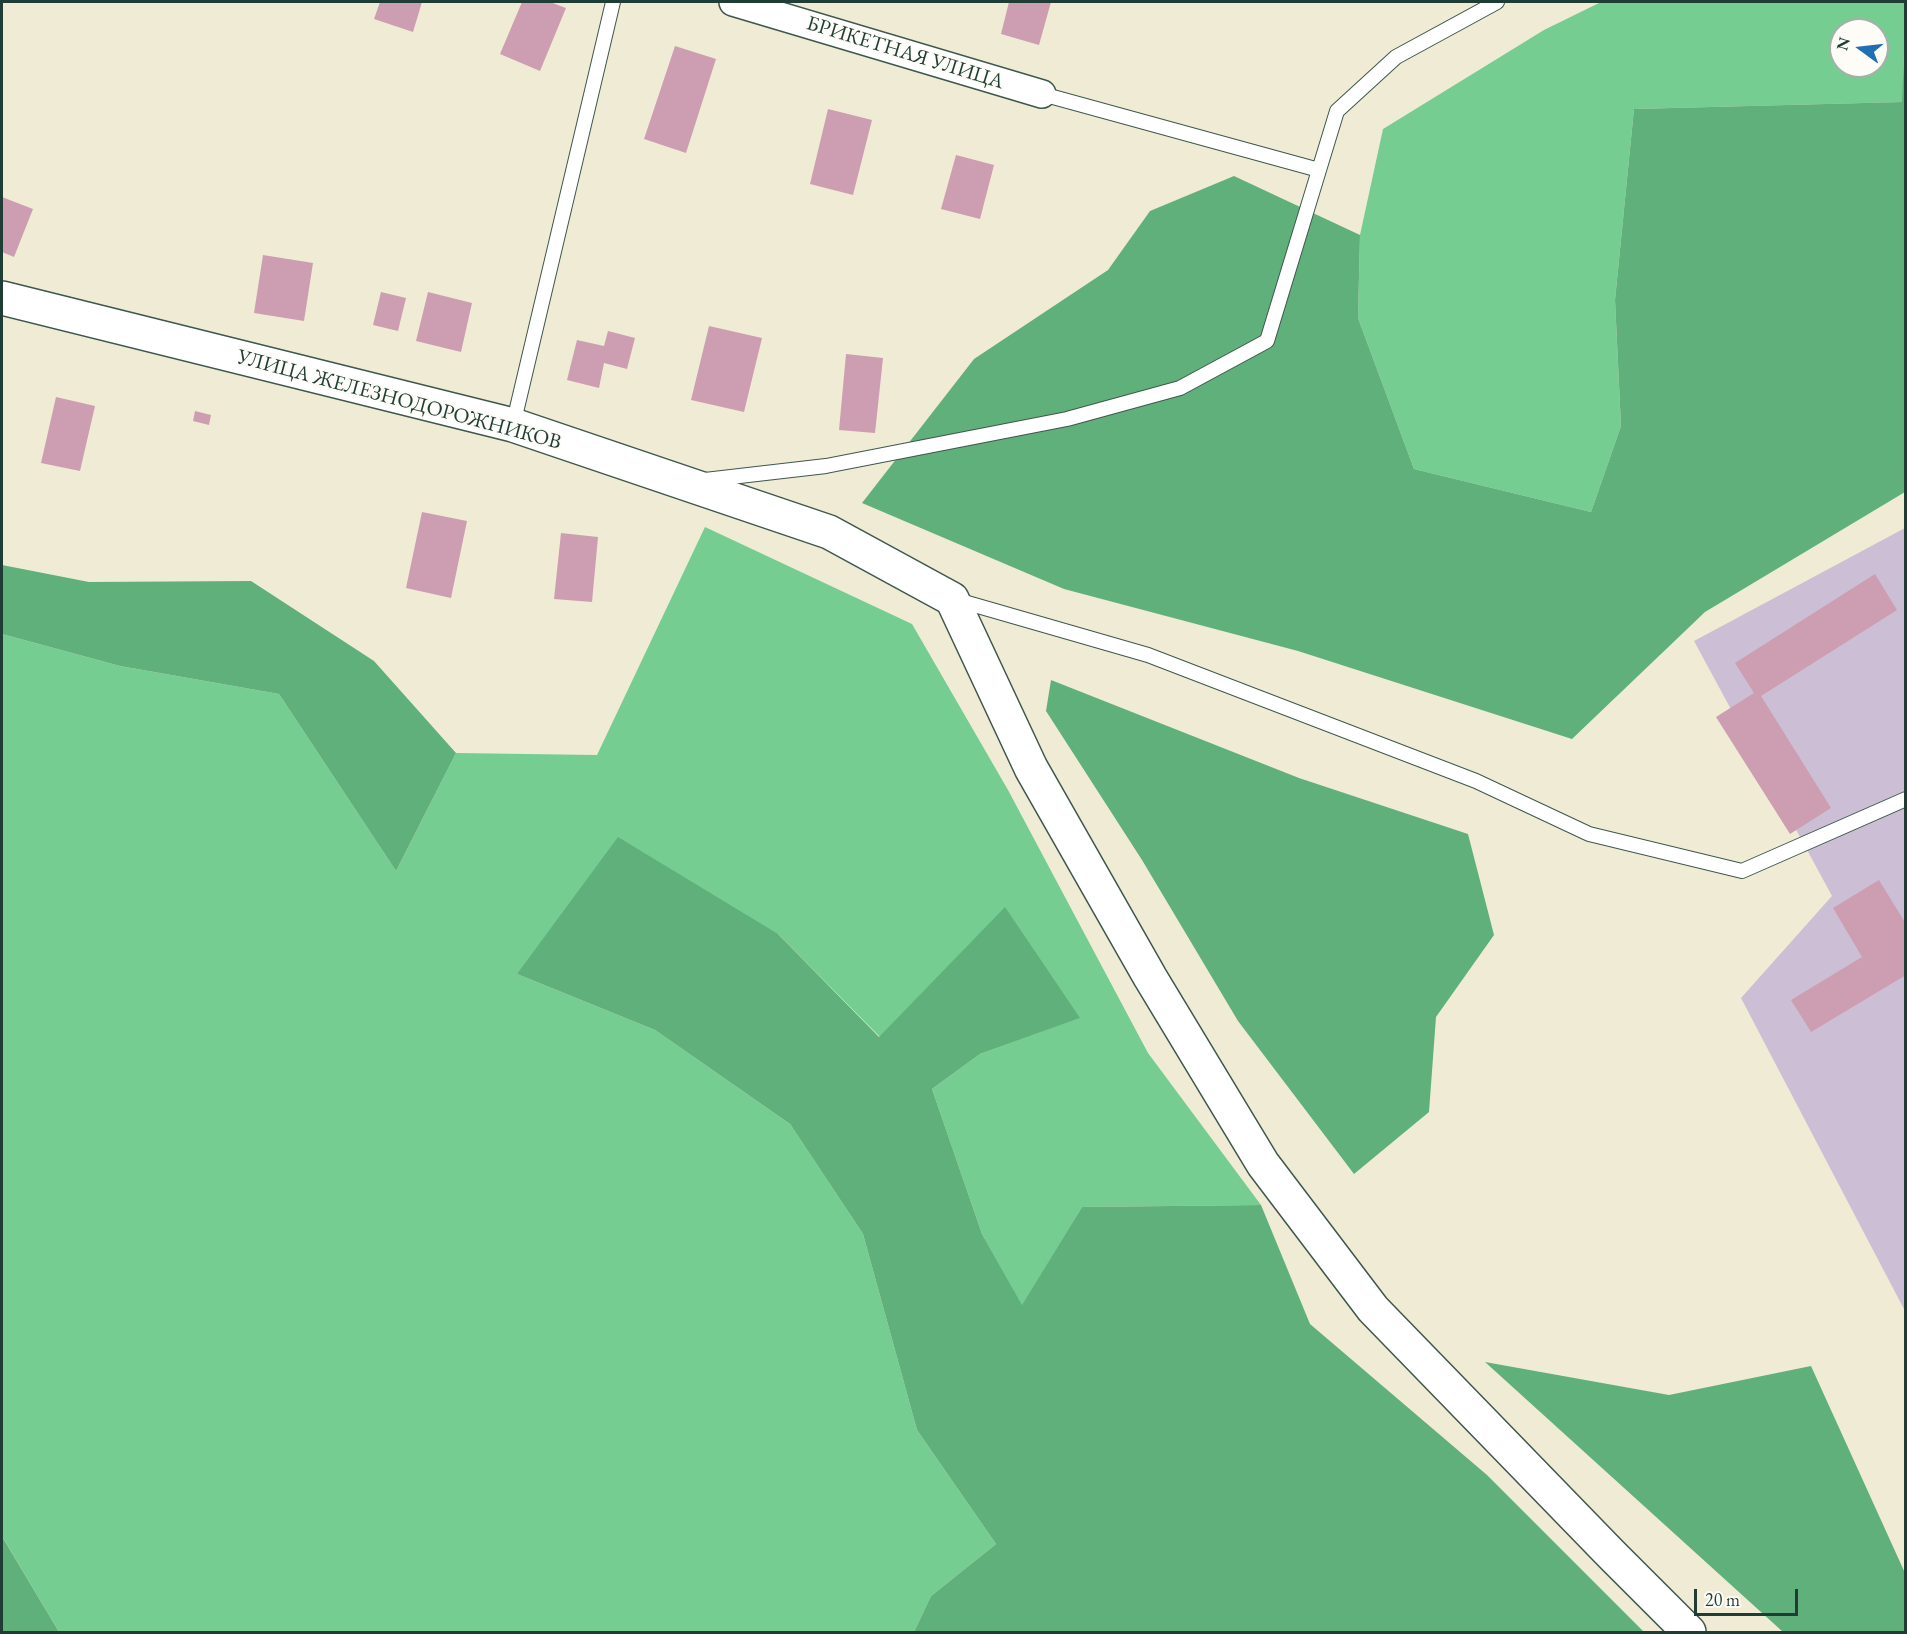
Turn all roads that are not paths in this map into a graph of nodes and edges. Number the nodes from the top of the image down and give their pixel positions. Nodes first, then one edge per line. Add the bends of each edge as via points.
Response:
1 (612, 2) edge
2 (733, 2) edge
3 (1497, 2) edge
4 (1042, 94) joint
5 (1319, 170) junction
6 (2, 298) edge
7 (513, 425) junction
8 (682, 483) junction
9 (952, 599) junction
10 (1905, 799) edge
11 (1689, 1632) edge

1 - 7 lane
2 - 4 street, БРИКЕТНАЯ УЛИЦА
3 - 5 lane via 1396,57 1337,111
4 - 5 lane
5 - 8 lane via 1267,341 1180,388 1067,419 837,464
6 - 7 street, УЛИЦА ЖЕЛЕЗНОДОРОЖНИКОВ
7 - 8 street, УЛИЦА ЖЕЛЕЗНОДОРОЖНИКОВ
8 - 9 street, УЛИЦА ЖЕЛЕЗНОДОРОЖНИКОВ via 829,532
9 - 10 lane via 1148,655 1476,781 1589,834 1742,871
9 - 11 street via 1032,768 1150,977 1263,1164 1373,1309

